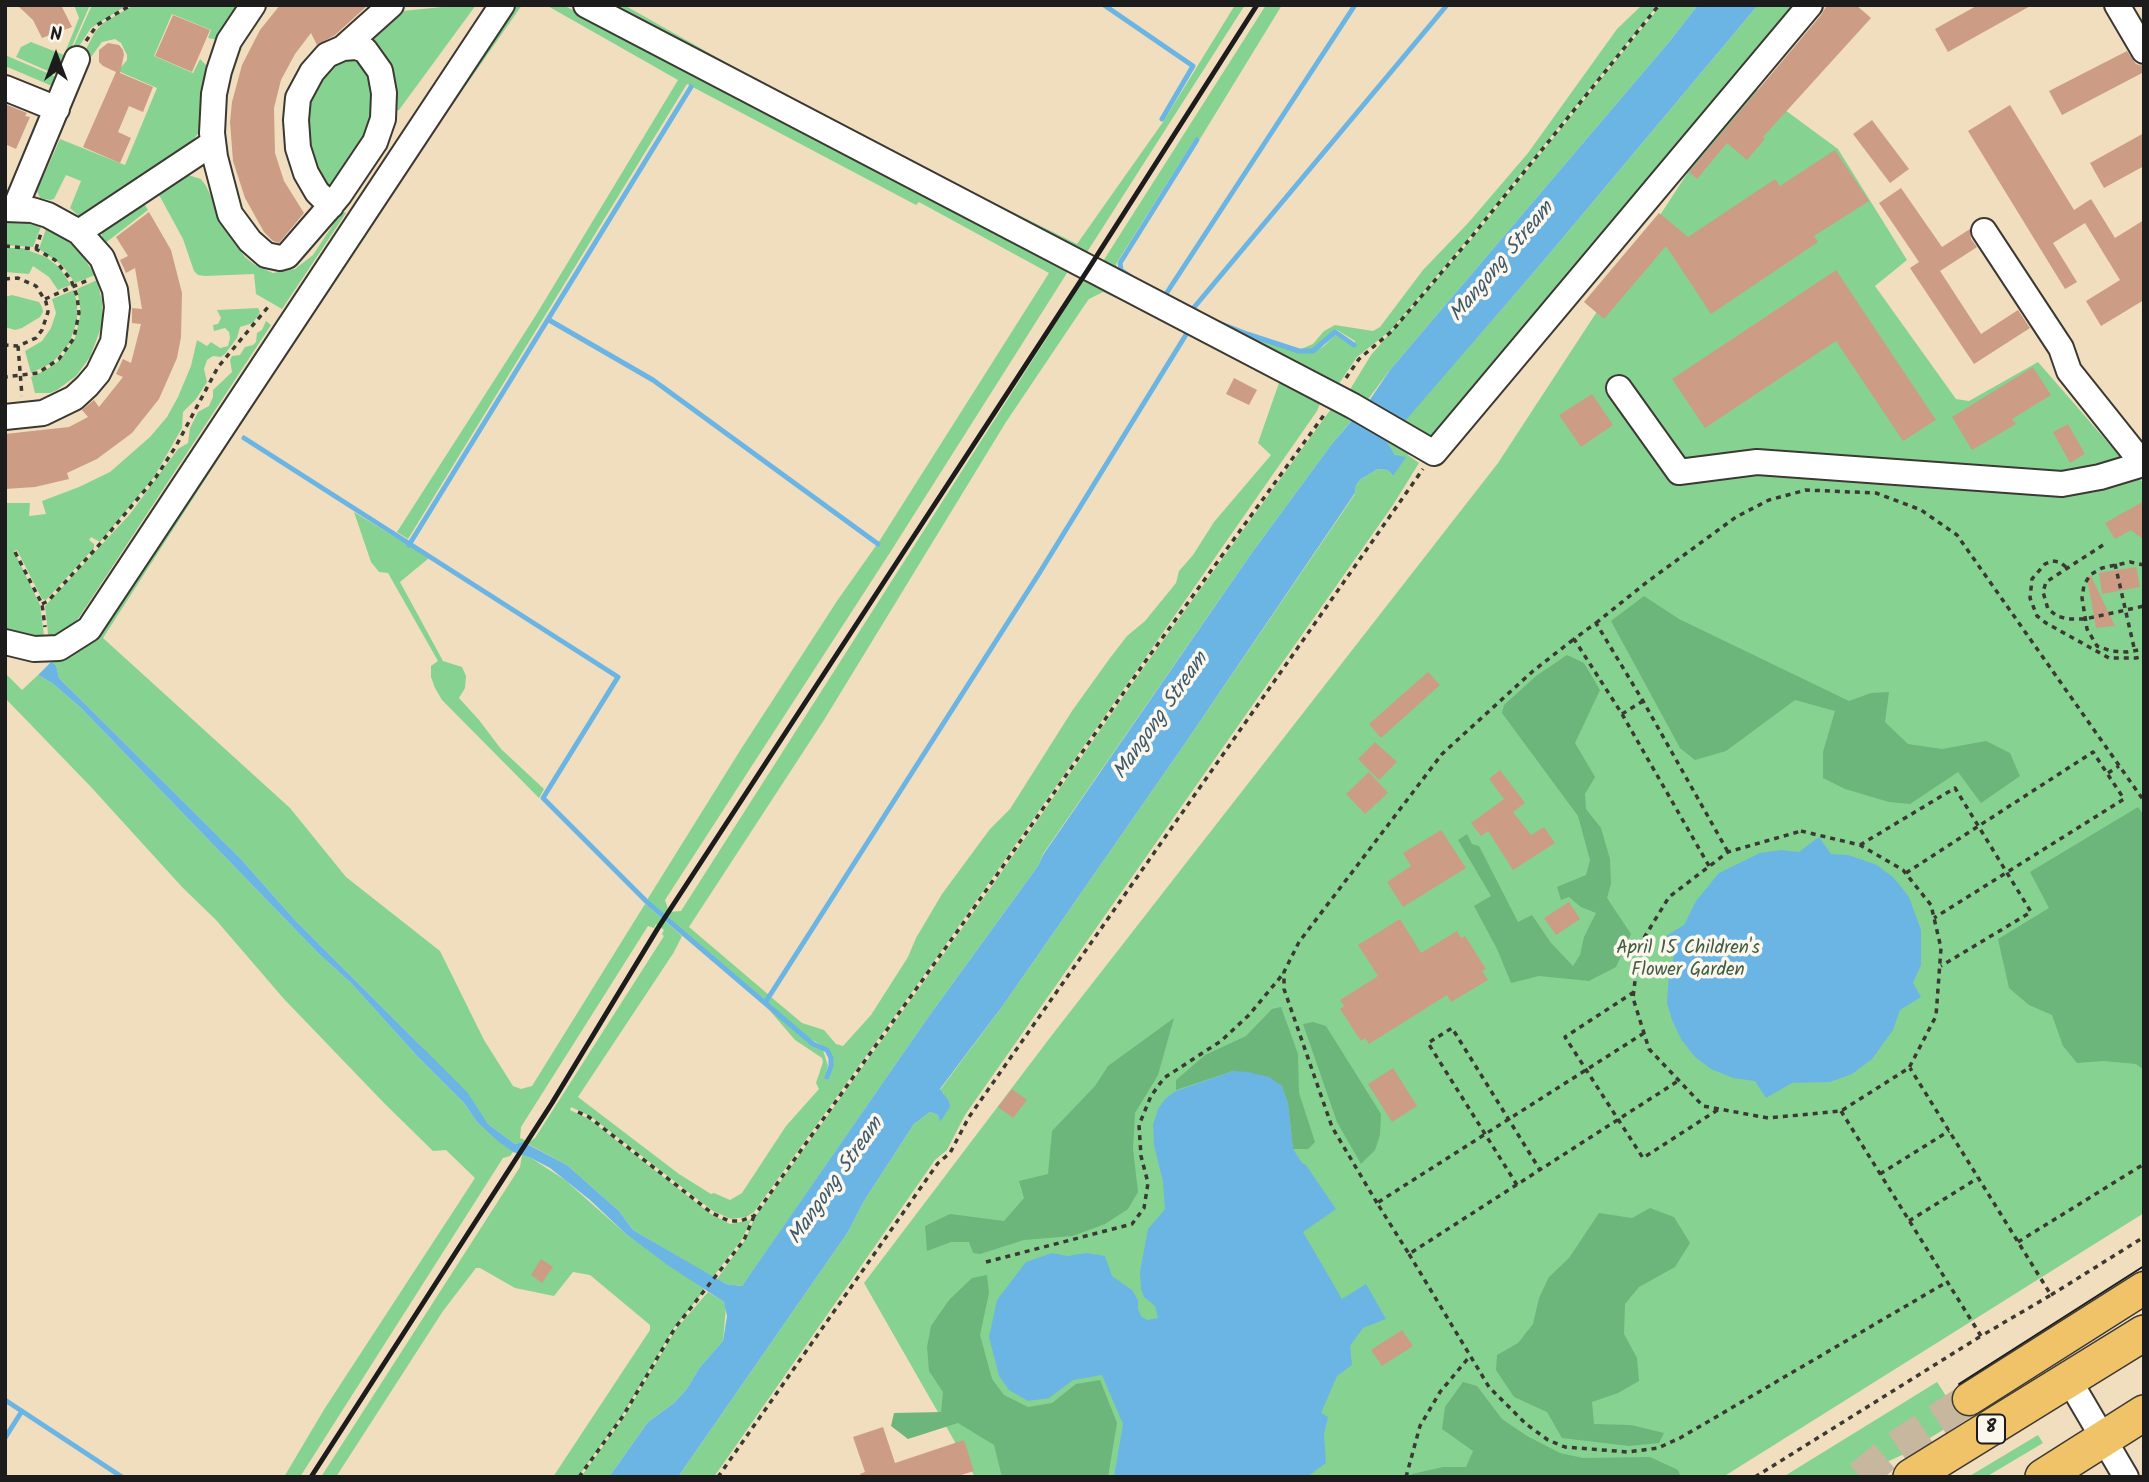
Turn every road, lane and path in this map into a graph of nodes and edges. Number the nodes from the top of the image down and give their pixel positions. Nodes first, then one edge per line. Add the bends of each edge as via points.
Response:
1 (131, 5) edge
2 (253, 5) edge
3 (391, 5) edge
4 (502, 5) edge
5 (586, 5) edge
6 (1659, 5) edge
7 (1810, 5) edge
8 (2117, 5) edge
9 (343, 47) junction
10 (2144, 51) edge
11 (77, 59) joint
12 (5, 88) edge
13 (57, 109) junction
14 (213, 143) junction
15 (331, 206) junction
16 (10, 208) edge
17 (1984, 230) dead end
18 (79, 232) junction
19 (5, 246) edge
20 (108, 272) junction
21 (5, 279) edge
22 (74, 286) junction
23 (45, 299) junction
24 (268, 307) dead end
25 (5, 345) edge
26 (19, 346) junction
27 (21, 376) junction
28 (5, 377) edge
29 (1619, 388) dead end
30 (1344, 401) junction
31 (15, 407) edge
32 (2143, 464) edge
33 (1411, 487) dead end
34 (2103, 545) dead end
35 (15, 552) dead end
36 (2115, 564) junction
37 (2144, 565) edge
38 (2066, 567) junction
39 (42, 604) junction
40 (2144, 606) edge
41 (2125, 610) junction
42 (2085, 619) junction
43 (1596, 623) junction
44 (1574, 639) junction
45 (5, 642) edge
46 (48, 649) junction
47 (2144, 649) edge
48 (2135, 652) junction
49 (2144, 656) edge
50 (1643, 701) junction
51 (1622, 714) junction
52 (2119, 766) junction
53 (2108, 774) junction
54 (2144, 801) edge
55 (1979, 828) junction
56 (1860, 845) junction
57 (1728, 852) junction
58 (1709, 866) junction
59 (1906, 873) junction
60 (2007, 873) junction
61 (1934, 918) junction
62 (1940, 967) junction
63 (1284, 972) junction
64 (1634, 992) junction
65 (1644, 1033) junction
66 (1909, 1068) junction
67 (1587, 1070) junction
68 (1678, 1081) junction
69 (1719, 1109) junction
70 (1841, 1111) junction
71 (578, 1112) dead end
72 (1509, 1120) junction
73 (1618, 1120) junction
74 (1949, 1131) junction
75 (1485, 1135) junction
76 (2144, 1164) edge
77 (1540, 1170) junction
78 (1880, 1174) junction
79 (1978, 1178) junction
80 (1517, 1185) junction
81 (1377, 1203) junction
82 (754, 1216) junction
83 (1909, 1221) junction
84 (2144, 1237) edge
85 (2018, 1242) junction
86 (1409, 1254) junction
87 (986, 1262) dead end
88 (1947, 1282) junction
89 (2144, 1288) edge
90 (2051, 1295) junction
91 (2144, 1334) edge
92 (1981, 1336) junction
93 (1469, 1356) junction
94 (2069, 1380) junction
95 (1969, 1399) tunnel mouth
96 (2144, 1413) edge
97 (2103, 1438) junction
98 (579, 1477) edge
99 (718, 1477) edge
100 (1406, 1477) edge
101 (1755, 1477) edge
102 (1911, 1477) edge
103 (2043, 1477) edge
104 (2126, 1477) edge

1 - 11 path via 93,28
2 - 14 street via 229,41 219,71
3 - 9 street
4 - 46 street via 89,629 59,648
5 - 30 street
6 - 30 path via 1392,331 1359,359
7 - 30 street via 1434,453
8 - 10 street
9 - 15 street via 327,55 312,72 298,98 296,120 306,173
9 - 15 street via 365,50 380,71 383,119 375,142
11 - 13 street
12 - 13 street
13 - 16 street
14 - 15 street via 230,214 265,255 286,256
14 - 18 street
16 - 18 street via 48,215
17 - 32 street via 2061,348 2069,371
18 - 20 street
19 - 22 path via 48,256
20 - 22 path
20 - 31 street via 115,290 117,325 98,373 67,402 43,413
21 - 23 path via 27,280
22 - 23 path
22 - 27 path via 79,321 70,346 46,369
23 - 26 path via 48,312 43,330
24 - 39 path via 218,367 156,477
25 - 26 path
26 - 27 path
27 - 28 path
27 - 31 path
29 - 32 street via 1679,472 1756,462 2062,484
30 - 82 path via 1326,412 1147,659
33 - 99 path via 969,1117 950,1153 922,1185
34 - 38 path
35 - 39 path
36 - 37 path
36 - 41 path
36 - 42 path via 2090,575 2084,584
38 - 42 path via 2046,582 2045,602 2057,616
38 - 49 path via 2052,561 2032,579 2030,598 2037,616 2109,659
39 - 46 path
40 - 41 path
41 - 42 path
41 - 48 path
42 - 48 path via 2097,646
43 - 44 path
43 - 50 path
43 - 52 path via 1736,517 1769,500 1806,491 1876,494 1922,510 1957,535
44 - 51 path
44 - 63 path via 1442,754 1299,942
45 - 46 street
47 - 48 path
50 - 51 path
50 - 57 path
51 - 58 path
52 - 53 path
52 - 54 path
53 - 55 path via 2093,752
53 - 60 path via 2124,799
55 - 56 path via 1955,788
55 - 59 path
55 - 60 path
56 - 57 path via 1801,831
56 - 59 path
57 - 58 path
58 - 64 path via 1669,897 1639,946
59 - 61 path via 1931,905
60 - 61 path
60 - 62 path via 2032,912
61 - 62 path
62 - 66 path via 1936,1016
63 - 81 path via 1284,989 1332,1127
63 - 87 path via 1221,1041 1164,1078 1151,1096 1139,1125 1148,1183 1144,1208 1132,1224
64 - 65 path
64 - 67 path via 1565,1037
65 - 67 path
65 - 68 path via 1649,1049
66 - 70 path
66 - 74 path
67 - 72 path
67 - 73 path
68 - 69 path via 1703,1106
68 - 73 path
69 - 70 path via 1768,1118
69 - 73 path via 1643,1158
70 - 78 path
71 - 82 path via 712,1213 729,1221
72 - 75 path
72 - 75 path via 1451,1028 1428,1043
72 - 77 path
73 - 77 path
74 - 78 path
74 - 79 path
75 - 80 path
75 - 81 path
76 - 85 path
77 - 80 path
78 - 83 path
79 - 83 path
79 - 85 path
80 - 86 path
81 - 86 path
82 - 98 path via 744,1240 675,1328 623,1416
83 - 88 path
84 - 90 path
85 - 90 path
86 - 93 path
88 - 92 path
88 - 93 path via 1658,1448 1628,1452 1564,1447 1548,1440 1489,1387
89 - 95 main road
90 - 92 path
91 - 94 highway, 8
92 - 101 path
93 - 100 path via 1420,1426
94 - 97 street
94 - 102 highway, 8
96 - 97 highway
97 - 103 highway
97 - 104 street

